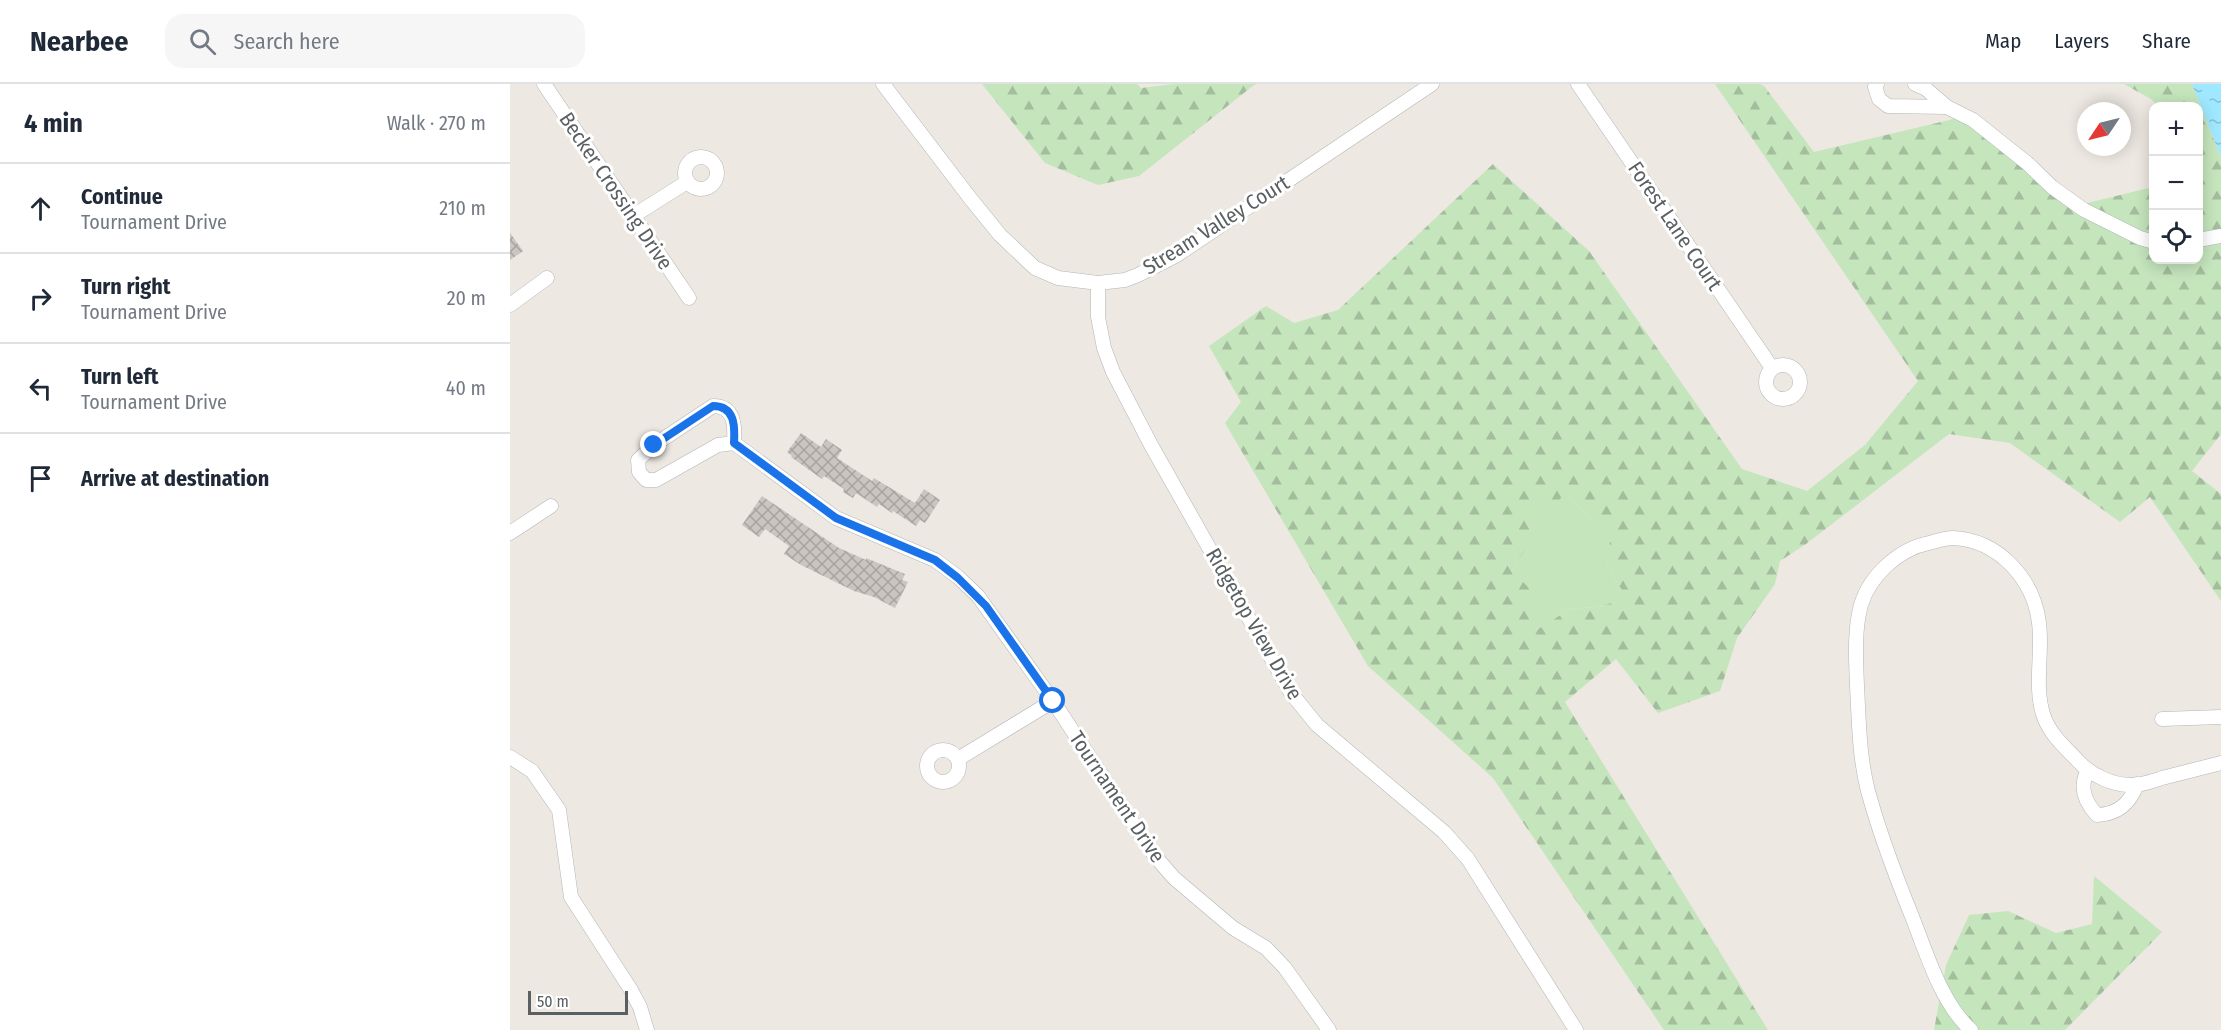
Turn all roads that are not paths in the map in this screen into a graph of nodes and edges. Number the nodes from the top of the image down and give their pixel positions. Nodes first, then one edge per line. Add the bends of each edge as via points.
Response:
1 (544, 84) edge
2 (883, 84) edge
3 (1432, 84) edge
4 (1578, 84) edge
5 (1877, 84) edge
6 (1915, 84) edge
7 (1947, 107) junction
8 (687, 182) dead end
9 (633, 216) junction
10 (2221, 236) edge
11 (2203, 239) edge
12 (2149, 241) edge
13 (547, 278) dead end
14 (1098, 283) junction
15 (689, 298) dead end
16 (510, 305) edge
17 (1772, 368) dead end
18 (734, 443) junction
19 (551, 506) dead end
20 (510, 533) edge
21 (1053, 701) junction
22 (2221, 717) edge
23 (2162, 719) dead end
24 (510, 757) edge
25 (958, 759) dead end
26 (2221, 763) edge
27 (2088, 770) junction
28 (2137, 784) junction
29 (647, 1030) edge
30 (1329, 1030) edge
31 (1576, 1030) edge
32 (1971, 1030) edge

1 - 9 street, Becker Crossing Drive
2 - 14 street, Stream Valley Court via 1000,235 1035,268 1058,278
3 - 14 street, Stream Valley Court via 1177,255 1138,276
4 - 17 street, Forest Lane Court
5 - 7 street via 1879,99 1888,106
6 - 7 street
7 - 12 street via 1973,120 2084,210
8 - 9 street
9 - 15 street, Becker Crossing Drive
10 - 11 street
13 - 16 street
14 - 31 street, Ridgetop View Drive via 1098,317 1113,372 1291,693 1317,725 1444,832 1468,859
18 - 18 street via 718,445 656,480 646,480 639,472 638,460 654,445 713,406 729,410 735,427
18 - 21 street, Tournament Drive via 836,518 935,560 958,578 986,606
19 - 20 street
21 - 25 street
21 - 30 street, Tournament Drive via 1154,855 1233,928 1266,948
22 - 23 street
24 - 29 street via 532,771 554,800 559,810 571,897 640,1007
26 - 28 street
27 - 28 street via 2102,779
27 - 28 street via 2083,792 2097,815 2108,815 2123,807 2133,797
27 - 32 street via 2055,737 2043,715 2039,624 2033,599 2018,571 1997,552 1952,538 1902,553 1877,575 1862,604 1858,631 1858,716 1863,766 1888,856 1935,974

